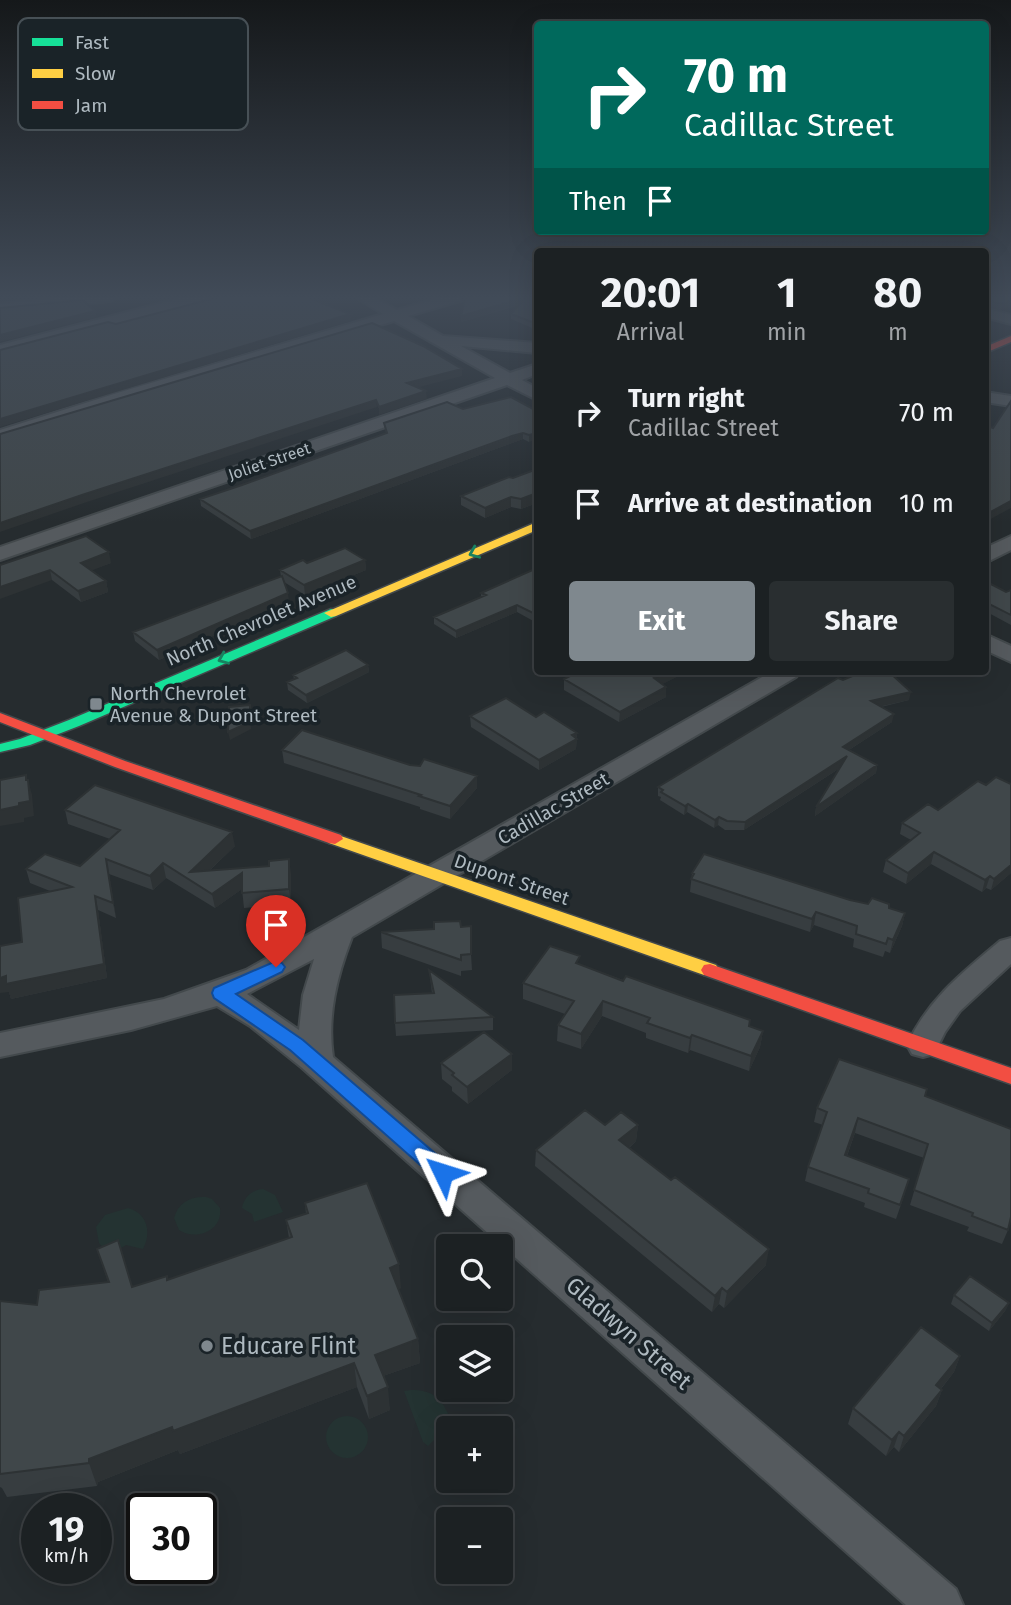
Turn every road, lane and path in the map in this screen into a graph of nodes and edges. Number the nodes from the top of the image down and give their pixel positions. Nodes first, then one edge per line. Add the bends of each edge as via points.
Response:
1 (205, 372) edge
2 (496, 372) edge
3 (529, 372) edge
4 (509, 379) junction
5 (534, 393) edge
6 (989, 398) edge
7 (1011, 401) edge
8 (0, 436) edge
9 (534, 527) edge
10 (1011, 542) edge
11 (0, 554) edge
12 (989, 555) edge
13 (420, 576) junction
14 (441, 588) dead end
15 (989, 643) edge
16 (1011, 655) edge
17 (783, 675) edge
18 (0, 717) edge
19 (46, 735) junction
20 (97, 738) dead end
21 (0, 747) edge
22 (76, 747) junction
23 (48, 754) dead end
24 (437, 875) junction
25 (339, 931) junction
26 (1011, 948) edge
27 (221, 993) junction
28 (0, 1045) edge
29 (923, 1045) junction
30 (317, 1062) junction
31 (1011, 1076) edge
32 (940, 1605) edge

1 - 8 street
2 - 4 street
3 - 4 street, Joliet Street
4 - 5 street
4 - 11 street, Joliet Street
6 - 7 street
9 -> 13 street, North Chevrolet Avenue
10 - 12 street
13 - 14 street
13 -> 19 street, North Chevrolet Avenue
15 - 16 street
17 - 24 street, Cadillac Street
18 - 19 street, Dupont Street
19 - 21 street, North Chevrolet Avenue
19 - 22 street, Dupont Street
20 - 22 street
22 - 23 street
22 - 24 street, Dupont Street
24 - 25 street, Cadillac Street
24 - 29 street, Dupont Street
25 - 27 street, Cadillac Street
25 - 30 street via 317,1001
26 - 29 street via 942,1009
27 - 28 street, Cadillac Street
27 - 30 street, Gladwyn Street
29 - 31 street, Dupont Street
30 - 32 street, Gladwyn Street

